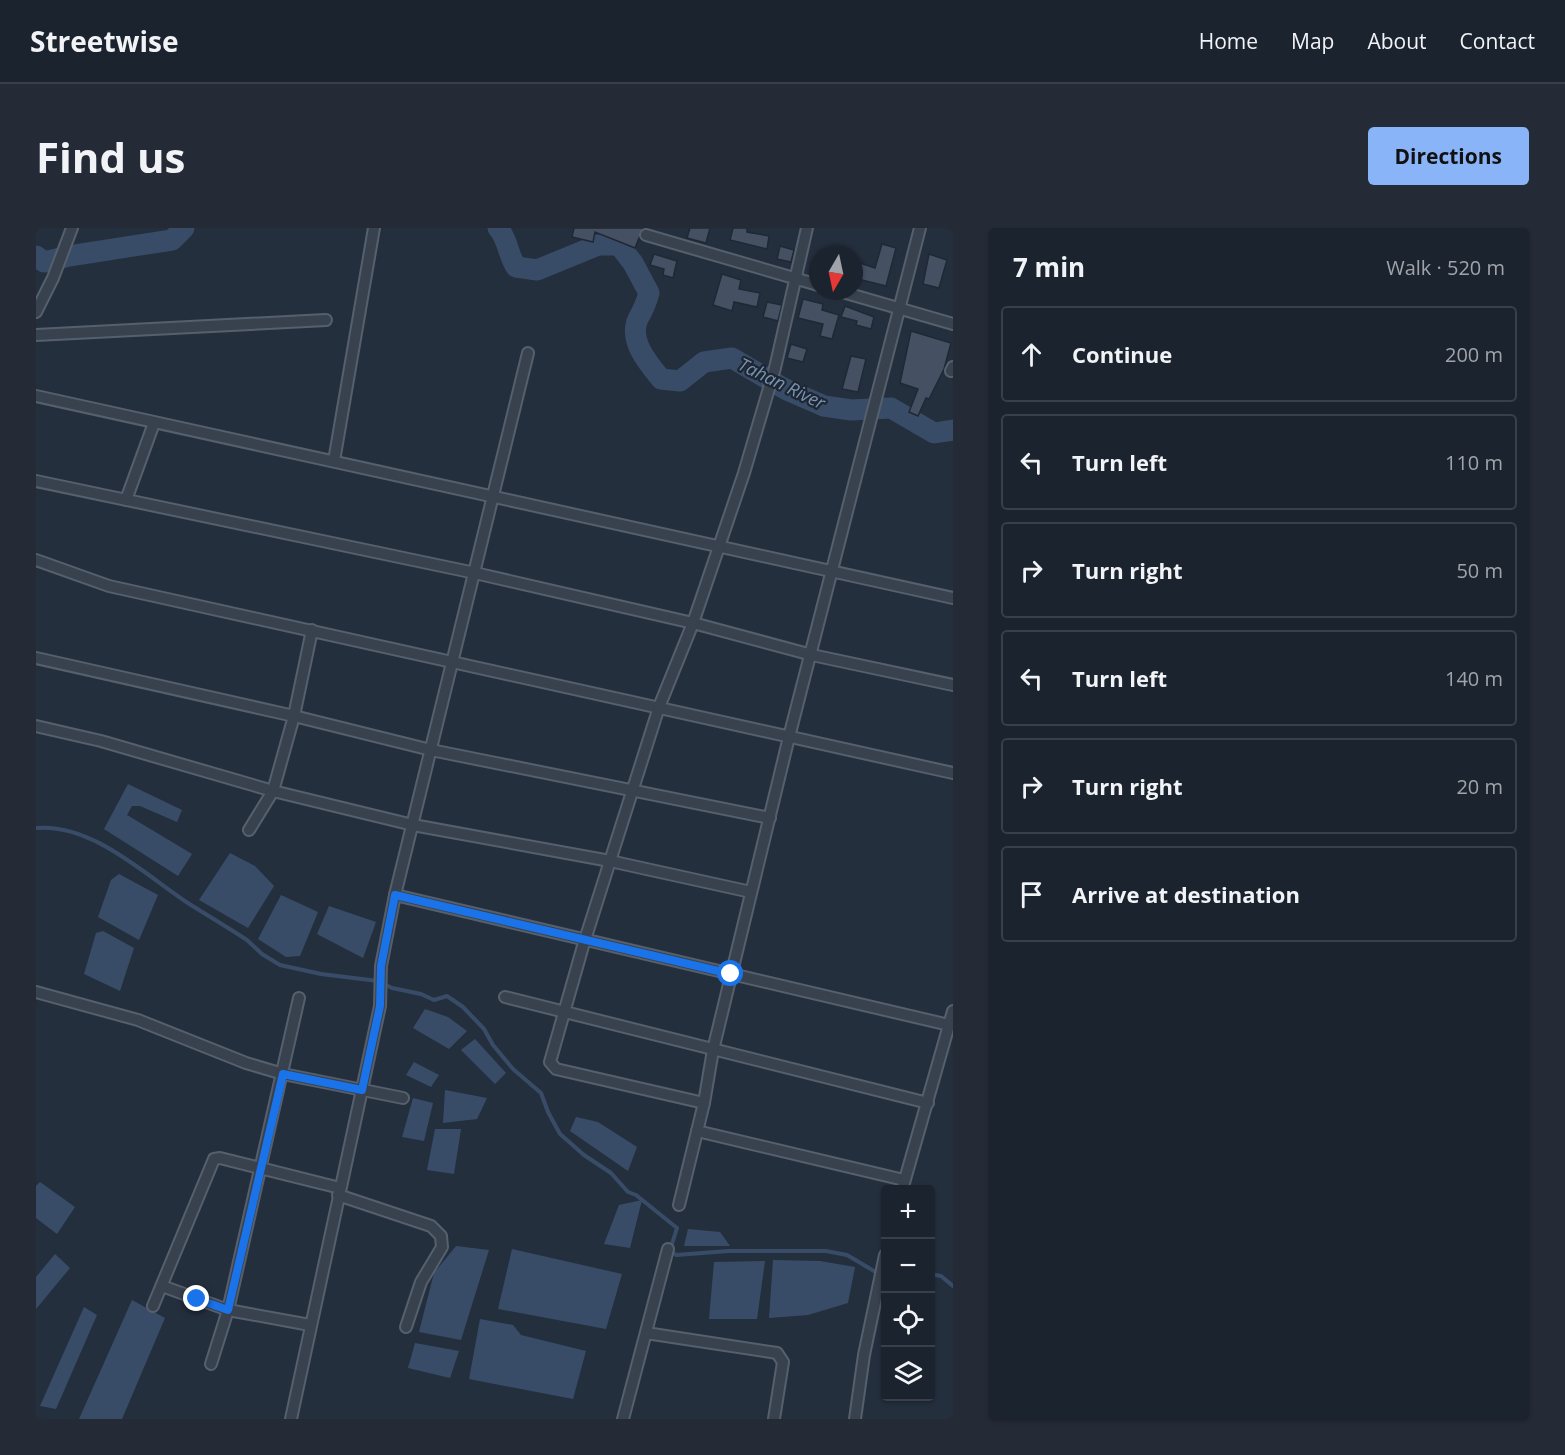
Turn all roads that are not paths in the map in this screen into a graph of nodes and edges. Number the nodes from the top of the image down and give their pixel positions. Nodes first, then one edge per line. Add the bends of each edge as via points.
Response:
1 (72, 228) edge
2 (374, 228) edge
3 (807, 228) edge
4 (920, 228) edge
5 (646, 235) dead end
6 (796, 279) junction
7 (809, 283) edge
8 (863, 298) edge
9 (899, 308) junction
10 (36, 312) edge
11 (326, 320) dead end
12 (953, 324) edge
13 (36, 335) edge
14 (528, 353) dead end
15 (36, 396) edge
16 (154, 423) junction
17 (334, 462) junction
18 (36, 482) edge
19 (493, 497) junction
20 (126, 500) junction
21 (718, 545) junction
22 (36, 560) edge
23 (832, 570) junction
24 (475, 573) junction
25 (953, 598) edge
26 (693, 623) junction
27 (312, 630) junction
28 (812, 655) junction
29 (36, 658) edge
30 (453, 660) junction
31 (953, 686) edge
32 (659, 707) junction
33 (294, 716) junction
34 (36, 726) edge
35 (789, 737) junction
36 (431, 750) junction
37 (953, 773) edge
38 (632, 790) junction
39 (273, 791) junction
40 (770, 818) junction
41 (412, 825) junction
42 (249, 830) dead end
43 (610, 861) junction
44 (752, 892) junction
45 (395, 895) junction
46 (586, 939) junction
47 (731, 974) junction
48 (36, 992) edge
49 (505, 997) dead end
50 (299, 998) dead end
51 (953, 1011) edge
52 (564, 1014) junction
53 (949, 1025) junction
54 (713, 1050) junction
55 (283, 1074) junction
56 (362, 1090) junction
57 (403, 1098) dead end
58 (704, 1103) junction
59 (928, 1103) junction
60 (697, 1131) junction
61 (260, 1167) junction
62 (903, 1185) edge
63 (339, 1191) junction
64 (679, 1205) dead end
65 (668, 1249) dead end
66 (881, 1274) edge
67 (162, 1286) junction
68 (153, 1306) dead end
69 (228, 1310) junction
70 (310, 1325) junction
71 (406, 1327) dead end
72 (646, 1333) junction
73 (211, 1364) dead end
74 (291, 1419) edge
75 (623, 1419) edge
76 (774, 1419) edge
77 (855, 1419) edge

1 - 10 street
2 - 17 street
3 - 6 street
4 - 9 street
5 - 6 street
6 - 7 street
6 - 21 street via 775,368
8 - 9 street
9 - 12 street
9 - 23 street
11 - 13 street
14 - 19 street
15 - 16 street
16 - 17 street
16 - 20 street
17 - 19 street
18 - 20 street
19 - 21 street
19 - 24 street
20 - 24 street
21 - 23 street
21 - 26 street
22 - 27 street via 109,586
23 - 25 street
23 - 28 street
24 - 26 street
24 - 30 street
26 - 28 street
26 - 32 street
27 - 30 street
27 - 33 street
28 - 31 street
28 - 35 street
29 - 33 street
30 - 32 street
30 - 36 street
32 - 35 street
32 - 38 street
33 - 36 street
33 - 39 street
34 - 39 street
35 - 37 street
35 - 40 street
36 - 38 street
36 - 41 street
38 - 40 street
38 - 43 street
39 - 41 street
39 - 42 street
40 - 44 street
41 - 43 street
41 - 45 street
43 - 44 street
43 - 46 street
44 - 47 street
45 - 46 street
45 - 56 street via 381,966 380,1006
46 - 47 street
46 - 52 street
47 - 53 street
47 - 54 street
48 - 55 street via 138,1020
49 - 52 street
50 - 55 street
51 - 53 street
52 - 54 street
52 - 58 street via 551,1066
53 - 59 street
54 - 58 street
54 - 59 street
55 - 56 street
55 - 61 street
56 - 57 street
56 - 63 street
58 - 60 street
59 - 62 street
60 - 62 street
60 - 64 street
61 - 63 street
61 - 67 street via 214,1159
61 - 69 street
63 - 70 street
63 - 71 street via 431,1226 441,1236 442,1247 421,1282
65 - 72 street
66 - 77 street
67 - 68 street
67 - 69 street
69 - 70 street
69 - 73 street
70 - 74 street
72 - 75 street
72 - 76 street via 777,1353 783,1362

